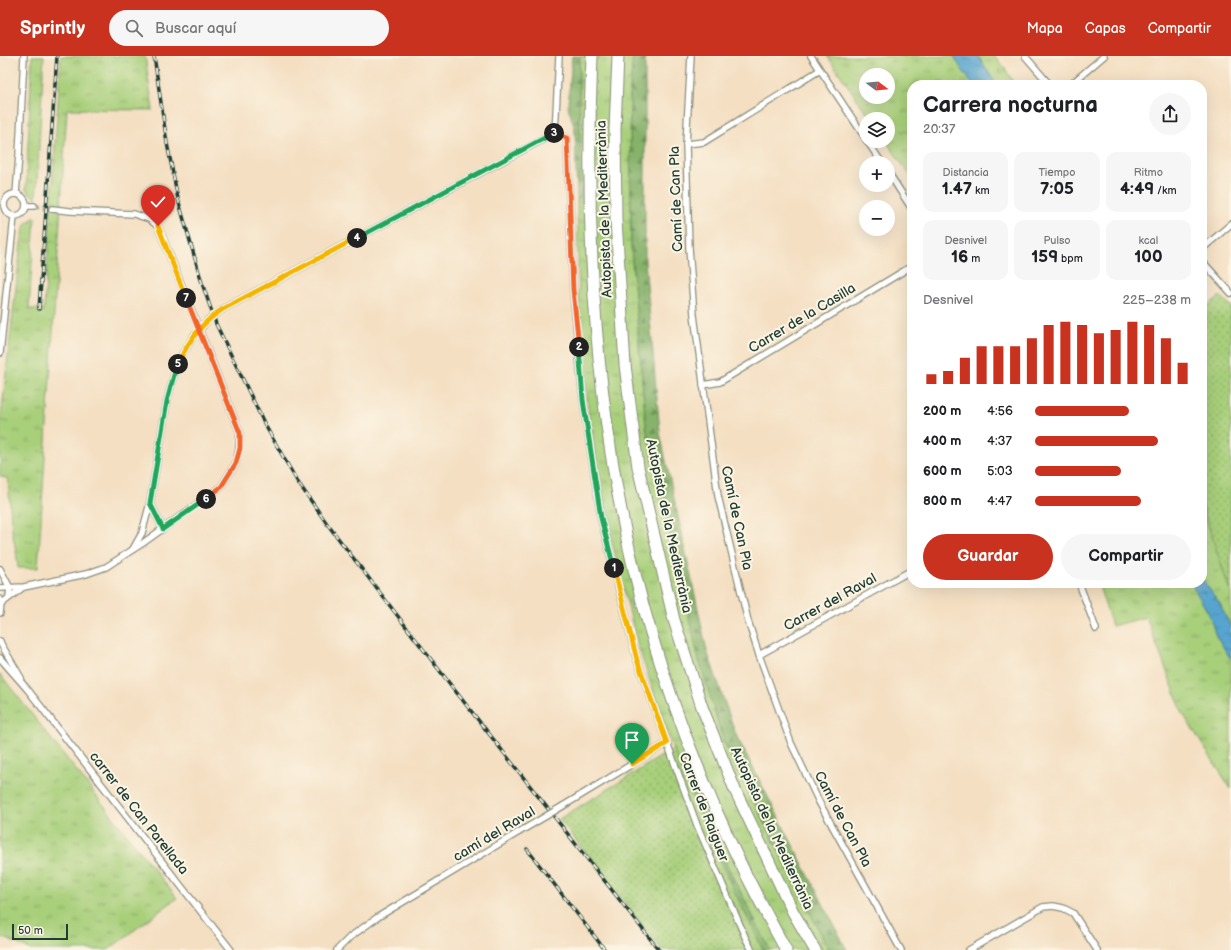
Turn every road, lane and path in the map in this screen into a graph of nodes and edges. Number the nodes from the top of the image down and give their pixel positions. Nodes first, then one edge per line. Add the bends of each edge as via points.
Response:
1 (24, 56) edge
2 (559, 56) edge
3 (592, 56) edge
4 (618, 56) edge
5 (691, 56) edge
6 (811, 56) edge
7 (1025, 56) edge
8 (1104, 56) edge
9 (820, 70) junction
10 (1046, 80) edge
11 (1076, 80) edge
12 (859, 128) edge
13 (555, 133) junction
14 (686, 144) junction
15 (895, 183) edge
16 (16, 194) junction
17 (907, 201) edge
18 (2, 204) edge
19 (26, 206) junction
20 (34, 206) tunnel mouth
21 (52, 208) tunnel mouth
22 (14, 217) junction
23 (1231, 224) edge
24 (1207, 245) edge
25 (1207, 267) edge
26 (907, 269) edge
27 (1231, 293) edge
28 (0, 353) edge
29 (702, 385) junction
30 (150, 503) junction
31 (163, 529) junction
32 (132, 550) junction
33 (0, 569) edge
34 (907, 573) edge
35 (24, 587) junction
36 (0, 588) edge
37 (10, 588) junction
38 (1081, 588) edge
39 (9, 597) junction
40 (1, 601) edge
41 (0, 613) edge
42 (1096, 629) dead end
43 (0, 641) edge
44 (759, 655) junction
45 (0, 658) edge
46 (28, 690) junction
47 (667, 743) junction
48 (230, 950) edge
49 (337, 950) edge
50 (752, 950) edge
51 (786, 950) edge
52 (815, 950) edge
53 (901, 950) edge
54 (969, 950) edge
55 (1097, 950) edge

1 - 16 street
2 - 13 street
3 - 51 highway, Autopista de la Mediterrània via 589,185 594,310 607,431 623,522 651,634 689,744 735,851
4 - 52 highway, Autopista de la Mediterrània via 615,129 616,220 625,365 638,467 674,620 702,707 734,790 793,912
5 - 14 street, Camí de Can Pla
6 - 9 street
7 - 10 street
8 - 11 street
9 - 12 street
9 - 14 street via 704,142
13 - 30 street, bridge via 208,319 182,355 174,375
13 - 47 street, Carrer de Raiguer via 567,138 573,290 583,400 601,518 637,660
14 - 29 street, Camí de Can Pla via 690,255
15 - 17 street
16 - 18 street via 9,196
16 - 19 street via 24,197
18 - 22 street via 5,211
19 - 20 street
19 - 22 street via 24,212
21 - 31 street via 134,214 149,219 158,226 240,433 236,463 221,487
22 - 28 street
23 - 24 street
25 - 27 street
26 - 29 street, Carrer de la Casilla via 720,382
29 - 44 street, Camí de Can Pla via 718,496 748,621
30 - 31 street
30 - 32 street via 142,533
31 - 32 street
32 - 35 street via 106,567 86,574
33 - 37 street
34 - 44 street, Carrer del Raval
35 - 37 street
35 - 39 street
36 - 37 street
37 - 39 street
38 - 42 street
39 - 40 street
40 - 41 street
43 - 46 street, carrer de Can Parellada
44 - 53 street, Camí de Can Pla via 803,770
45 - 46 street, carrer de Can Parellada
46 - 48 street, carrer de Can Parellada
47 - 49 street, camí del Raval, bridge via 378,917
47 - 50 street, Carrer de Raiguer via 697,826
54 - 55 street via 1043,907 1053,906 1073,913

